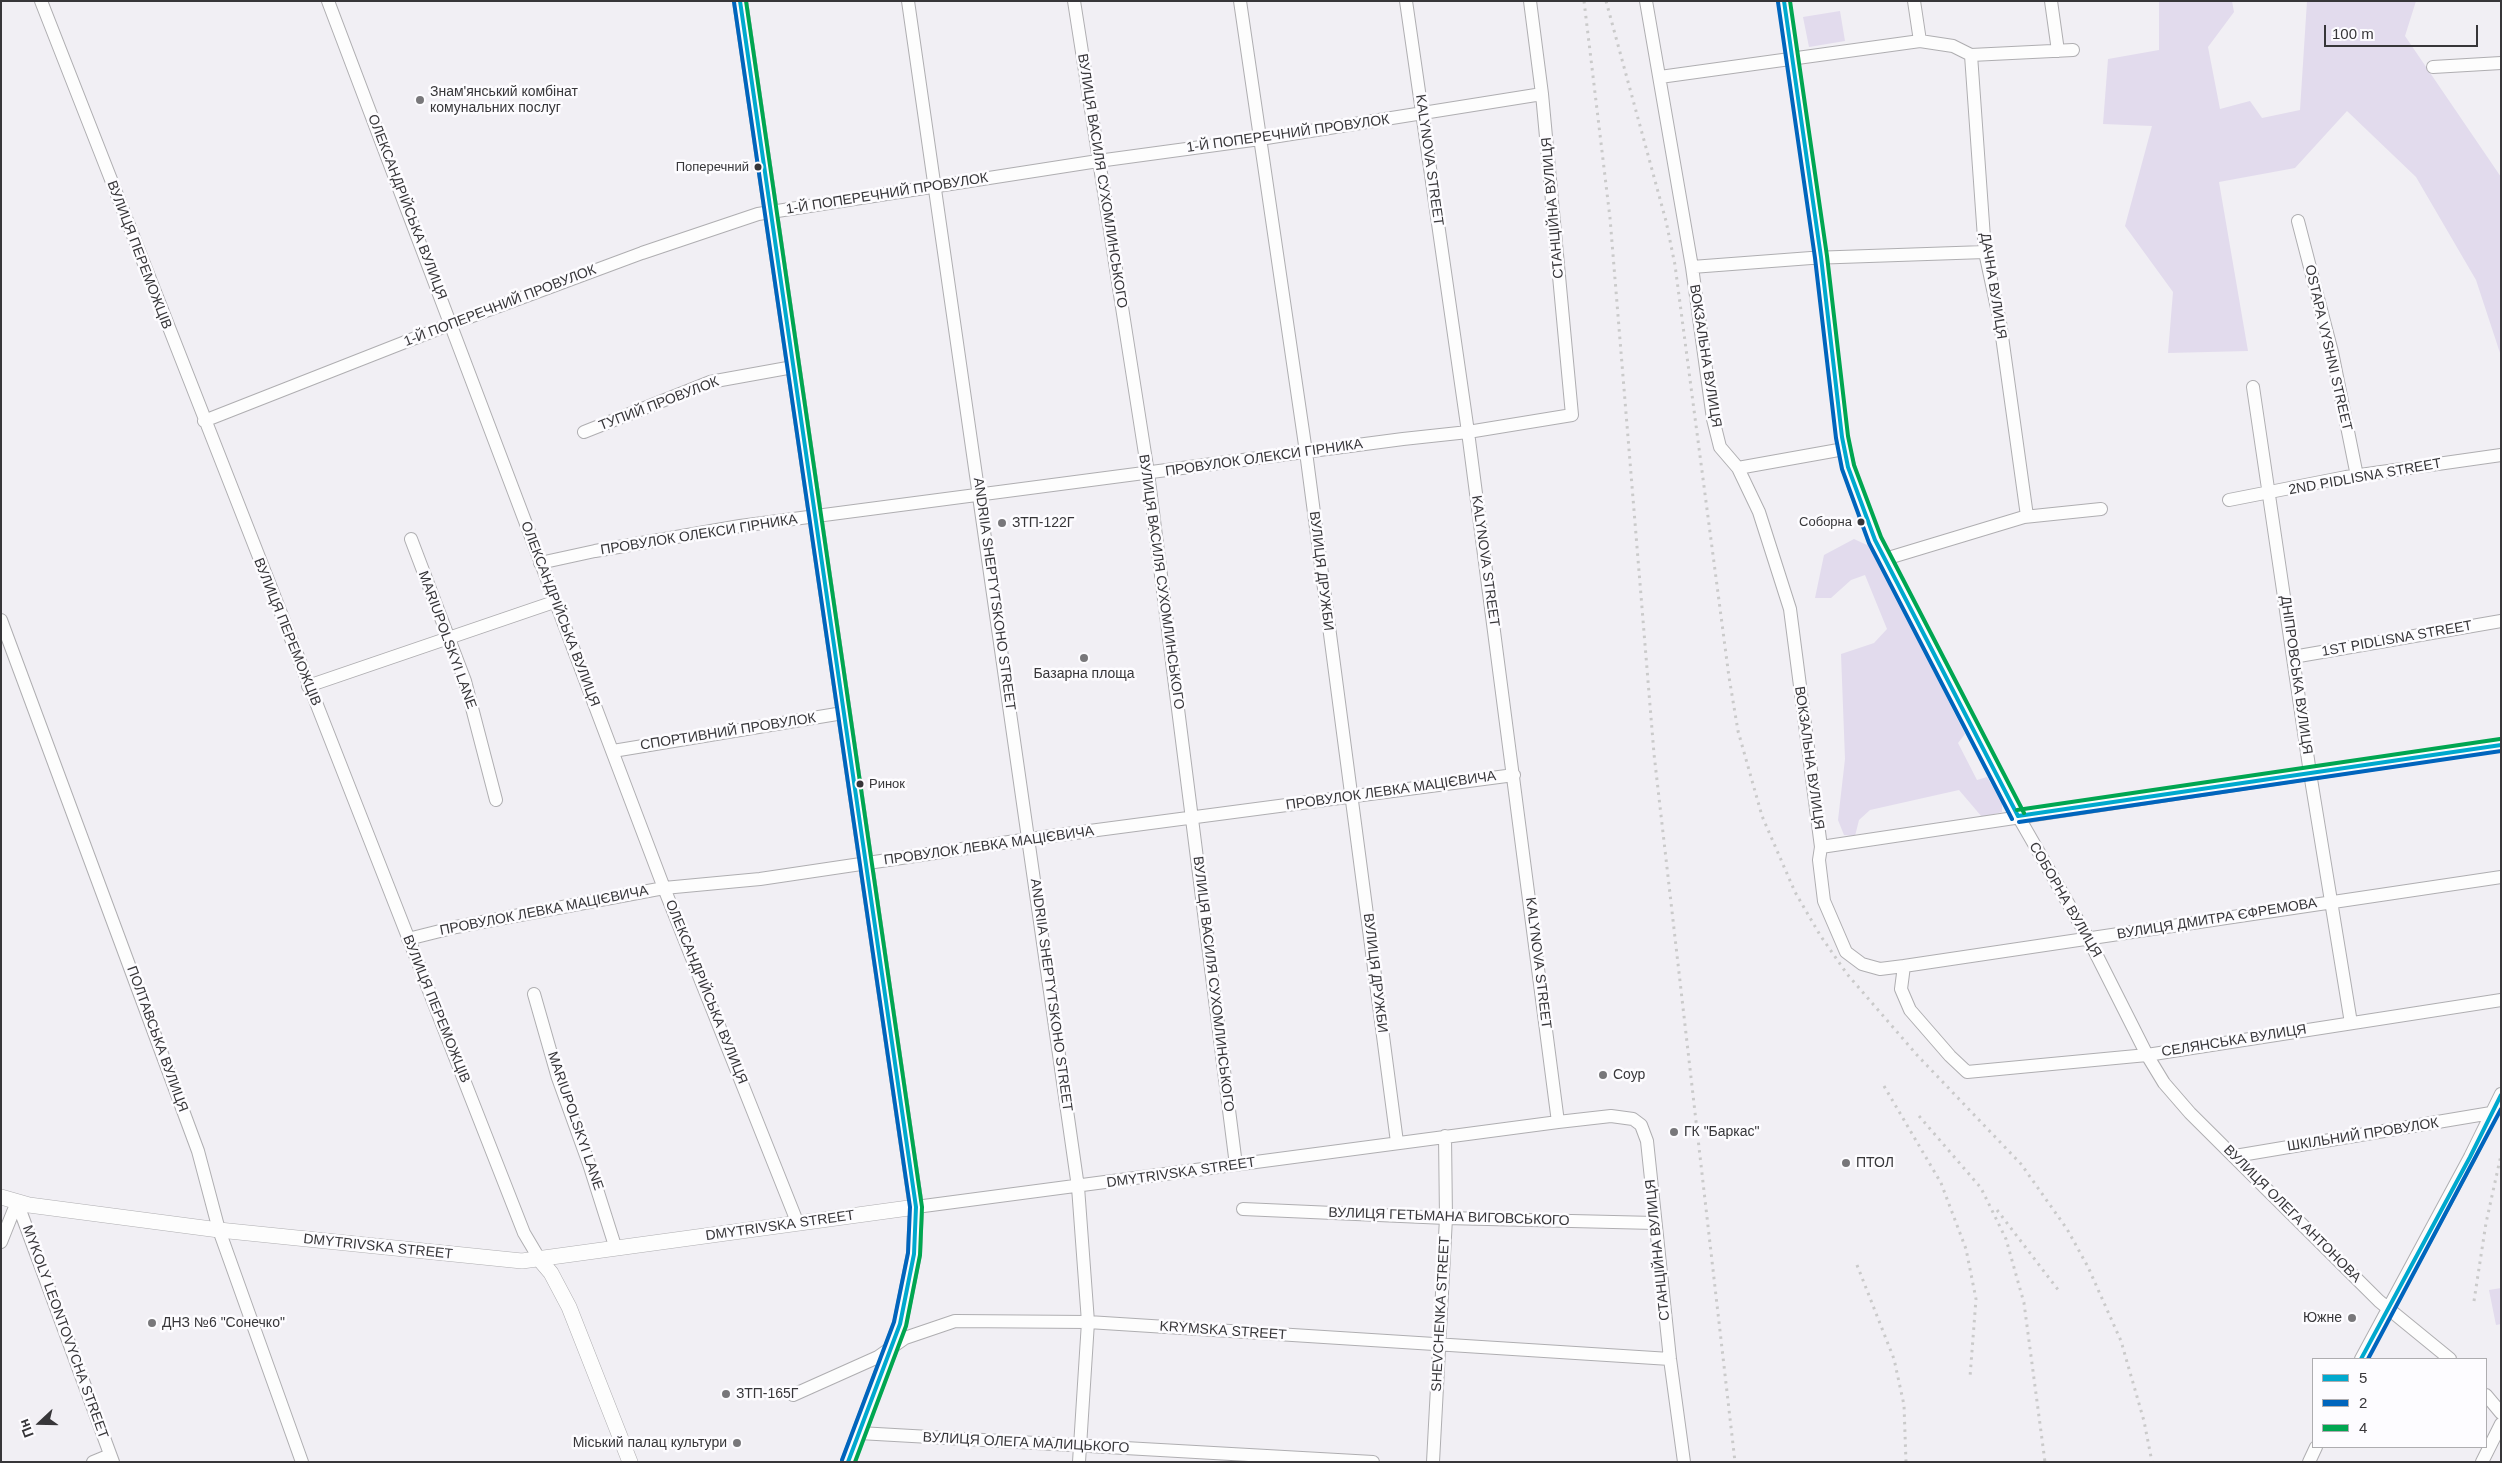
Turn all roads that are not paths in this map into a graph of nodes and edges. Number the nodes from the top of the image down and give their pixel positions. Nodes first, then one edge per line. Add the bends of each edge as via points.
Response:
1 (41, 1) edge
2 (328, 1) edge
3 (740, 1) edge
4 (908, 1) edge
5 (1074, 1) edge
6 (1240, 1) edge
7 (1406, 1) edge
8 (1530, 1) edge
9 (1646, 1) edge
10 (1784, 1) edge
11 (1914, 1) edge
12 (2051, 1) edge
13 (1920, 41) junction
14 (2073, 50) dead end
15 (2058, 51) junction
16 (1971, 54) junction
17 (1793, 58) junction
18 (2501, 63) edge
19 (2433, 66) dead end
20 (1660, 77) junction
21 (1542, 94) junction
22 (1422, 114) junction
23 (1260, 139) junction
24 (1098, 161) junction
25 (935, 186) junction
26 (770, 212) junction
27 (2298, 221) dead end
28 (1985, 252) junction
29 (1821, 257) junction
30 (1692, 267) junction
31 (451, 324) junction
32 (793, 367) junction
33 (2253, 387) dead end
34 (1572, 415) joint
35 (204, 421) junction
36 (584, 432) dead end
37 (1468, 432) junction
38 (1844, 449) junction
39 (1306, 452) junction
40 (2501, 455) edge
41 (1738, 468) junction
42 (1148, 473) junction
43 (2357, 476) junction
44 (980, 493) junction
45 (2269, 493) junction
46 (2229, 500) dead end
47 (2101, 509) dead end
48 (2027, 516) junction
49 (814, 518) junction
50 (411, 539) dead end
51 (1885, 559) junction
52 (540, 563) junction
53 (554, 602) junction
54 (1, 620) edge
55 (2501, 621) edge
56 (448, 639) junction
57 (2293, 657) junction
58 (308, 686) junction
59 (843, 713) junction
60 (2501, 745) edge
61 (613, 751) junction
62 (2310, 774) junction
63 (1514, 775) junction
64 (1351, 796) junction
65 (496, 800) dead end
66 (2018, 816) junction
67 (1192, 818) junction
68 (1030, 839) junction
69 (1821, 847) junction
70 (866, 864) junction
71 (2501, 877) edge
72 (664, 888) junction
73 (2332, 902) junction
74 (2088, 938) junction
75 (408, 939) junction
76 (1904, 966) junction
77 (534, 994) dead end
78 (2501, 1000) edge
79 (2351, 1023) junction
80 (2147, 1054) junction
81 (2501, 1094) edge
82 (2491, 1114) junction
83 (1558, 1122) junction
84 (1445, 1136) junction
85 (1397, 1142) junction
86 (2235, 1156) junction
87 (1236, 1165) junction
88 (1078, 1187) junction
89 (1, 1197) edge
90 (17, 1202) junction
91 (916, 1207) junction
92 (1243, 1209) dead end
93 (1446, 1218) junction
94 (1655, 1223) junction
95 (798, 1224) junction
96 (219, 1230) junction
97 (1, 1242) edge
98 (616, 1249) junction
99 (540, 1260) junction
100 (2387, 1308) junction
101 (1088, 1322) junction
102 (1440, 1345) junction
103 (894, 1346) junction
104 (2362, 1358) edge
105 (2449, 1358) edge
106 (1670, 1359) junction
107 (793, 1395) dead end
108 (2487, 1396) edge
109 (2501, 1413) edge
110 (2501, 1424) edge
111 (859, 1434) junction
112 (1081, 1445) junction
113 (2316, 1448) edge
114 (112, 1458) edge
115 (93, 1462) edge
116 (302, 1462) edge
117 (630, 1462) edge
118 (848, 1462) edge
119 (1079, 1462) edge
120 (1373, 1462) edge
121 (1433, 1462) edge
122 (1684, 1462) edge
123 (2309, 1462) edge
124 (2482, 1462) edge

1 - 35 street, ВУЛИЦЯ ПЕРЕМОЖЦІВ
2 - 31 street, ОЛЕКСАНДРІЙСЬКА ВУЛИЦЯ
3 - 26 main road
4 - 25 street, ANDRIIA SHEPTYTSKOHO STREET
5 - 24 street, ВУЛИЦЯ ВАСИЛЯ СУХОМЛИНСЬКОГО
6 - 23 street, ВУЛИЦЯ ДРУЖБИ
7 - 22 street, KALYNOVA STREET
8 - 21 street, СТАНЦІЙНА ВУЛИЦЯ
9 - 20 street, ВОКЗАЛЬНА ВУЛИЦЯ
10 - 17 street, СОБОРНА ВУЛИЦЯ
11 - 13 street
12 - 15 street
13 - 16 street via 1953,46
13 - 17 street
14 - 15 street
15 - 16 street
16 - 28 street, ДАЧНА ВУЛИЦЯ
17 - 20 street
17 - 29 street, СОБОРНА ВУЛИЦЯ
18 - 19 street
20 - 30 street, ВОКЗАЛЬНА ВУЛИЦЯ
21 - 22 street, 1-Й ПОПЕРЕЧНИЙ ПРОВУЛОК
21 - 34 street, СТАНЦІЙНА ВУЛИЦЯ
22 - 23 street, 1-Й ПОПЕРЕЧНИЙ ПРОВУЛОК
22 - 37 street, KALYNOVA STREET
23 - 24 street, 1-Й ПОПЕРЕЧНИЙ ПРОВУЛОК
23 - 39 street, ВУЛИЦЯ ДРУЖБИ
24 - 25 street, 1-Й ПОПЕРЕЧНИЙ ПРОВУЛОК
24 - 42 street, ВУЛИЦЯ ВАСИЛЯ СУХОМЛИНСЬКОГО
25 - 26 street, 1-Й ПОПЕРЕЧНИЙ ПРОВУЛОК
25 - 44 street, ANDRIIA SHEPTYTSKOHO STREET
26 - 31 street, 1-Й ПОПЕРЕЧНИЙ ПРОВУЛОК via 651,250
26 - 32 main road
27 - 43 street, OSTAPA VYSHNI STREET via 2332,352
28 - 29 street
28 - 48 street, ДАЧНА ВУЛИЦЯ via 2000,322
29 - 30 street
29 - 38 street, СОБОРНА ВУЛИЦЯ
30 - 41 street, ВОКЗАЛЬНА ВУЛИЦЯ via 1713,419 1720,447
31 - 35 street, 1-Й ПОПЕРЕЧНИЙ ПРОВУЛОК
31 - 52 street, ОЛЕКСАНДРІЙСЬКА ВУЛИЦЯ
32 - 36 street, ТУПИЙ ПРОВУЛОК via 710,382
32 - 49 main road
33 - 45 street, ДНІПРОВСЬКА ВУЛИЦЯ
34 - 37 street, ПРОВУЛОК ОЛЕКСИ ГІРНИКА
35 - 58 street, ВУЛИЦЯ ПЕРЕМОЖЦІВ
37 - 39 street, ПРОВУЛОК ОЛЕКСИ ГІРНИКА
37 - 63 street, KALYNOVA STREET
38 - 41 street
38 - 51 street, СОБОРНА ВУЛИЦЯ via 1860,504
39 - 42 street, ПРОВУЛОК ОЛЕКСИ ГІРНИКА
39 - 64 street, ВУЛИЦЯ ДРУЖБИ
40 - 43 street, 2ND PIDLISNA STREET
41 - 69 street, ВОКЗАЛЬНА ВУЛИЦЯ via 1759,512 1790,609
42 - 44 street, ПРОВУЛОК ОЛЕКСИ ГІРНИКА
42 - 67 street, ВУЛИЦЯ ВАСИЛЯ СУХОМЛИНСЬКОГО
43 - 45 street, 2ND PIDLISNA STREET
44 - 49 street, ПРОВУЛОК ОЛЕКСИ ГІРНИКА
44 - 68 street, ANDRIIA SHEPTYTSKOHO STREET
45 - 46 street, 2ND PIDLISNA STREET
45 - 57 street, ДНІПРОВСЬКА ВУЛИЦЯ
47 - 48 street
48 - 51 street
49 - 52 street, ПРОВУЛОК ОЛЕКСИ ГІРНИКА via 740,526
49 - 59 main road
50 - 56 street, MARIUPOLSKYI LANE
51 - 66 street, СОБОРНА ВУЛИЦЯ
52 - 53 street, ОЛЕКСАНДРІЙСЬКА ВУЛИЦЯ
53 - 56 street
53 - 61 street, ОЛЕКСАНДРІЙСЬКА ВУЛИЦЯ
54 - 96 street, ПОЛТАВСЬКА ВУЛИЦЯ via 198,1151
55 - 57 street, 1ST PIDLISNA STREET
56 - 58 street
56 - 65 street, MARIUPOLSKYI LANE via 465,681
57 - 62 street, ДНІПРОВСЬКА ВУЛИЦЯ
58 - 75 street, ВУЛИЦЯ ПЕРЕМОЖЦІВ
59 - 61 street, СПОРТИВНИЙ ПРОВУЛОК
59 - 70 main road
60 - 62 street
61 - 72 street, ОЛЕКСАНДРІЙСЬКА ВУЛИЦЯ
62 - 66 street
62 - 73 street, ДНІПРОВСЬКА ВУЛИЦЯ
63 - 64 street, ПРОВУЛОК ЛЕВКА МАЦІЄВИЧА
63 - 83 street, KALYNOVA STREET
64 - 67 street, ПРОВУЛОК ЛЕВКА МАЦІЄВИЧА
64 - 85 street, ВУЛИЦЯ ДРУЖБИ
66 - 69 street via 1991,823
66 - 74 street, СОБОРНА ВУЛИЦЯ
67 - 68 street, ПРОВУЛОК ЛЕВКА МАЦІЄВИЧА
67 - 87 street, ВУЛИЦЯ ВАСИЛЯ СУХОМЛИНСЬКОГО
68 - 70 street, ПРОВУЛОК ЛЕВКА МАЦІЄВИЧА
68 - 88 street, ANDRIIA SHEPTYTSKOHO STREET
69 - 76 street, ВОКЗАЛЬНА ВУЛИЦЯ via 1819,860 1824,901 1846,952 1862,964 1880,969
70 - 72 street, ПРОВУЛОК ЛЕВКА МАЦІЄВИЧА
70 - 91 main road
71 - 73 street, ВУЛИЦЯ ДМИТРА ЄФРЕМОВА
72 - 75 street, ПРОВУЛОК ЛЕВКА МАЦІЄВИЧА
72 - 95 street, ОЛЕКСАНДРІЙСЬКА ВУЛИЦЯ
73 - 74 street, ВУЛИЦЯ ДМИТРА ЄФРЕМОВА
73 - 79 street, ДНІПРОВСЬКА ВУЛИЦЯ
74 - 76 street, ВУЛИЦЯ ДМИТРА ЄФРЕМОВА
74 - 80 street, СОБОРНА ВУЛИЦЯ
75 - 99 street, ВУЛИЦЯ ПЕРЕМОЖЦІВ via 524,1233
76 - 80 street, СЕЛЯНСЬКА ВУЛИЦЯ via 1901,989 1910,1010 1967,1072
77 - 98 street, MARIUPOLSKYI LANE via 558,1078
78 - 79 street, СЕЛЯНСЬКА ВУЛИЦЯ
79 - 80 street, СЕЛЯНСЬКА ВУЛИЦЯ
80 - 86 street, ВУЛИЦЯ ОЛЕГА АНТОНОВА via 2175,1096
81 - 82 street
82 - 86 street, ШКІЛЬНИЙ ПРОВУЛОК
82 - 100 street
83 - 84 street, DMYTRIVSKA STREET
83 - 94 street, СТАНЦІЙНА ВУЛИЦЯ via 1622,1116 1641,1125 1647,1141
84 - 85 street, DMYTRIVSKA STREET
84 - 93 street, SHEVCHENKA STREET
85 - 87 street, DMYTRIVSKA STREET
86 - 100 street, ВУЛИЦЯ ОЛЕГА АНТОНОВА
87 - 88 street, DMYTRIVSKA STREET
88 - 91 street, DMYTRIVSKA STREET
88 - 101 street, ANDRIIA SHEPTYTSKOHO STREET
89 - 90 main road, DMYTRIVSKA STREET
90 - 96 main road, DMYTRIVSKA STREET
90 - 97 street
90 - 114 street, MYKOLY LEONTOVYCHA STREET
91 - 95 main road, DMYTRIVSKA STREET
91 - 103 main road via 910,1278
92 - 93 street, ВУЛИЦЯ ГЕТЬМАНА ВИГОВСЬКОГО
93 - 94 street, ВУЛИЦЯ ГЕТЬМАНА ВИГОВСЬКОГО
93 - 102 street, SHEVCHENKA STREET
94 - 106 street, СТАНЦІЙНА ВУЛИЦЯ
95 - 98 main road, DMYTRIVSKA STREET
96 - 99 main road, DMYTRIVSKA STREET via 505,1260
96 - 116 street, ПОЛТАВСЬКА ВУЛИЦЯ
98 - 99 main road, DMYTRIVSKA STREET
99 - 117 main road via 551,1273 569,1307
100 - 104 street
100 - 105 street, ВУЛИЦЯ ОЛЕГА АНТОНОВА
101 - 102 street, KRYMSKA STREET
101 - 103 street, KRYMSKA STREET via 956,1321 904,1338
101 - 112 street, ANDRIIA SHEPTYTSKOHO STREET
102 - 106 street, KRYMSKA STREET
102 - 121 street, SHEVCHENKA STREET
103 - 107 street, KRYMSKA STREET via 878,1358
103 - 111 main road
106 - 122 street, СТАНЦІЙНА ВУЛИЦЯ
108 - 109 street
110 - 124 street
111 - 112 street, ВУЛИЦЯ ОЛЕГА МАЛИЦЬКОГО
111 - 118 main road
112 - 119 street, ANDRIIA SHEPTYTSKOHO STREET
112 - 120 street, ВУЛИЦЯ ОЛЕГА МАЛИЦЬКОГО
113 - 123 street
114 - 115 street

